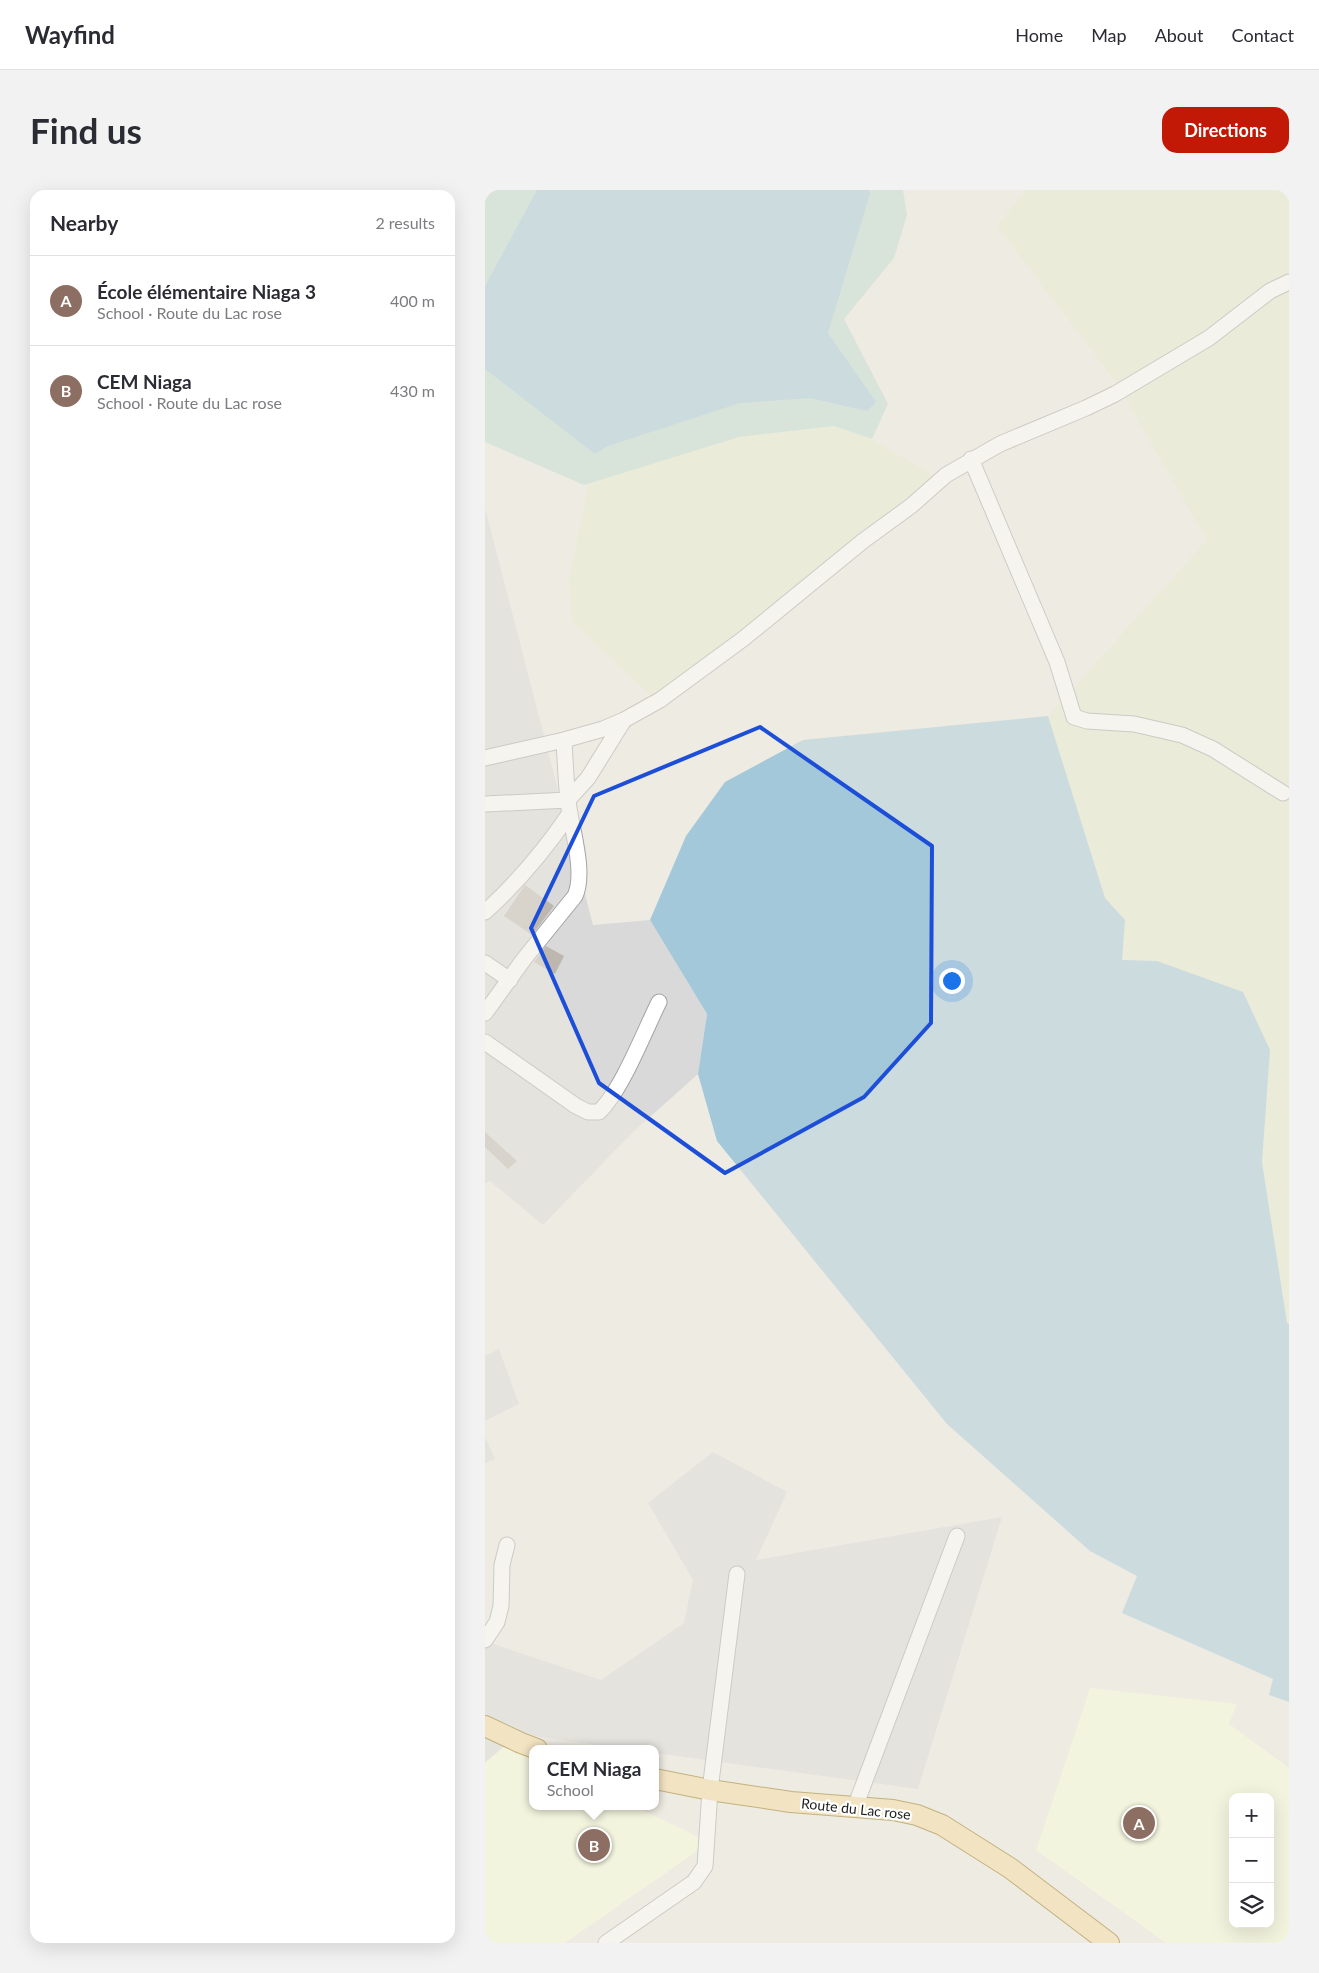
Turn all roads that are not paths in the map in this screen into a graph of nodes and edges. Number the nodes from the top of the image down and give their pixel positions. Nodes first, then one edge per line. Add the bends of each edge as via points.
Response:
1 (1289, 282) edge
2 (971, 460) junction
3 (624, 720) junction
4 (564, 740) junction
5 (485, 758) edge
6 (1287, 790) edge
7 (485, 804) edge
8 (569, 806) junction
9 (485, 912) edge
10 (485, 963) edge
11 (510, 980) junction
12 (659, 1002) dead end
13 (485, 1013) edge
14 (485, 1042) edge
15 (957, 1536) dead end
16 (507, 1545) dead end
17 (737, 1574) dead end
18 (485, 1640) edge
19 (485, 1726) edge
20 (529, 1746) edge
21 (659, 1781) edge
22 (710, 1790) junction
23 (855, 1807) junction
24 (606, 1943) edge
25 (1109, 1943) edge

1 - 2 street via 1270,291 1209,338 1115,394
2 - 3 street via 946,475 911,506 863,540 743,639 676,689
2 - 6 street via 1057,662 1074,717 1087,722 1134,724 1182,734
3 - 4 street
3 - 8 street
4 - 5 street
4 - 8 street
7 - 8 street
8 - 9 street via 537,859
8 - 11 street via 579,888
10 - 11 street
11 - 13 street
12 - 14 street via 620,1082 599,1112 588,1112 576,1106
15 - 23 street
16 - 18 street via 502,1566 501,1606 497,1622
17 - 22 street
19 - 20 main road
21 - 22 main road, Route du Lac rose
22 - 23 main road, Route du Lac rose
22 - 24 street via 705,1866 694,1882
23 - 25 main road, Route du Lac rose via 893,1810 942,1825 1011,1868

